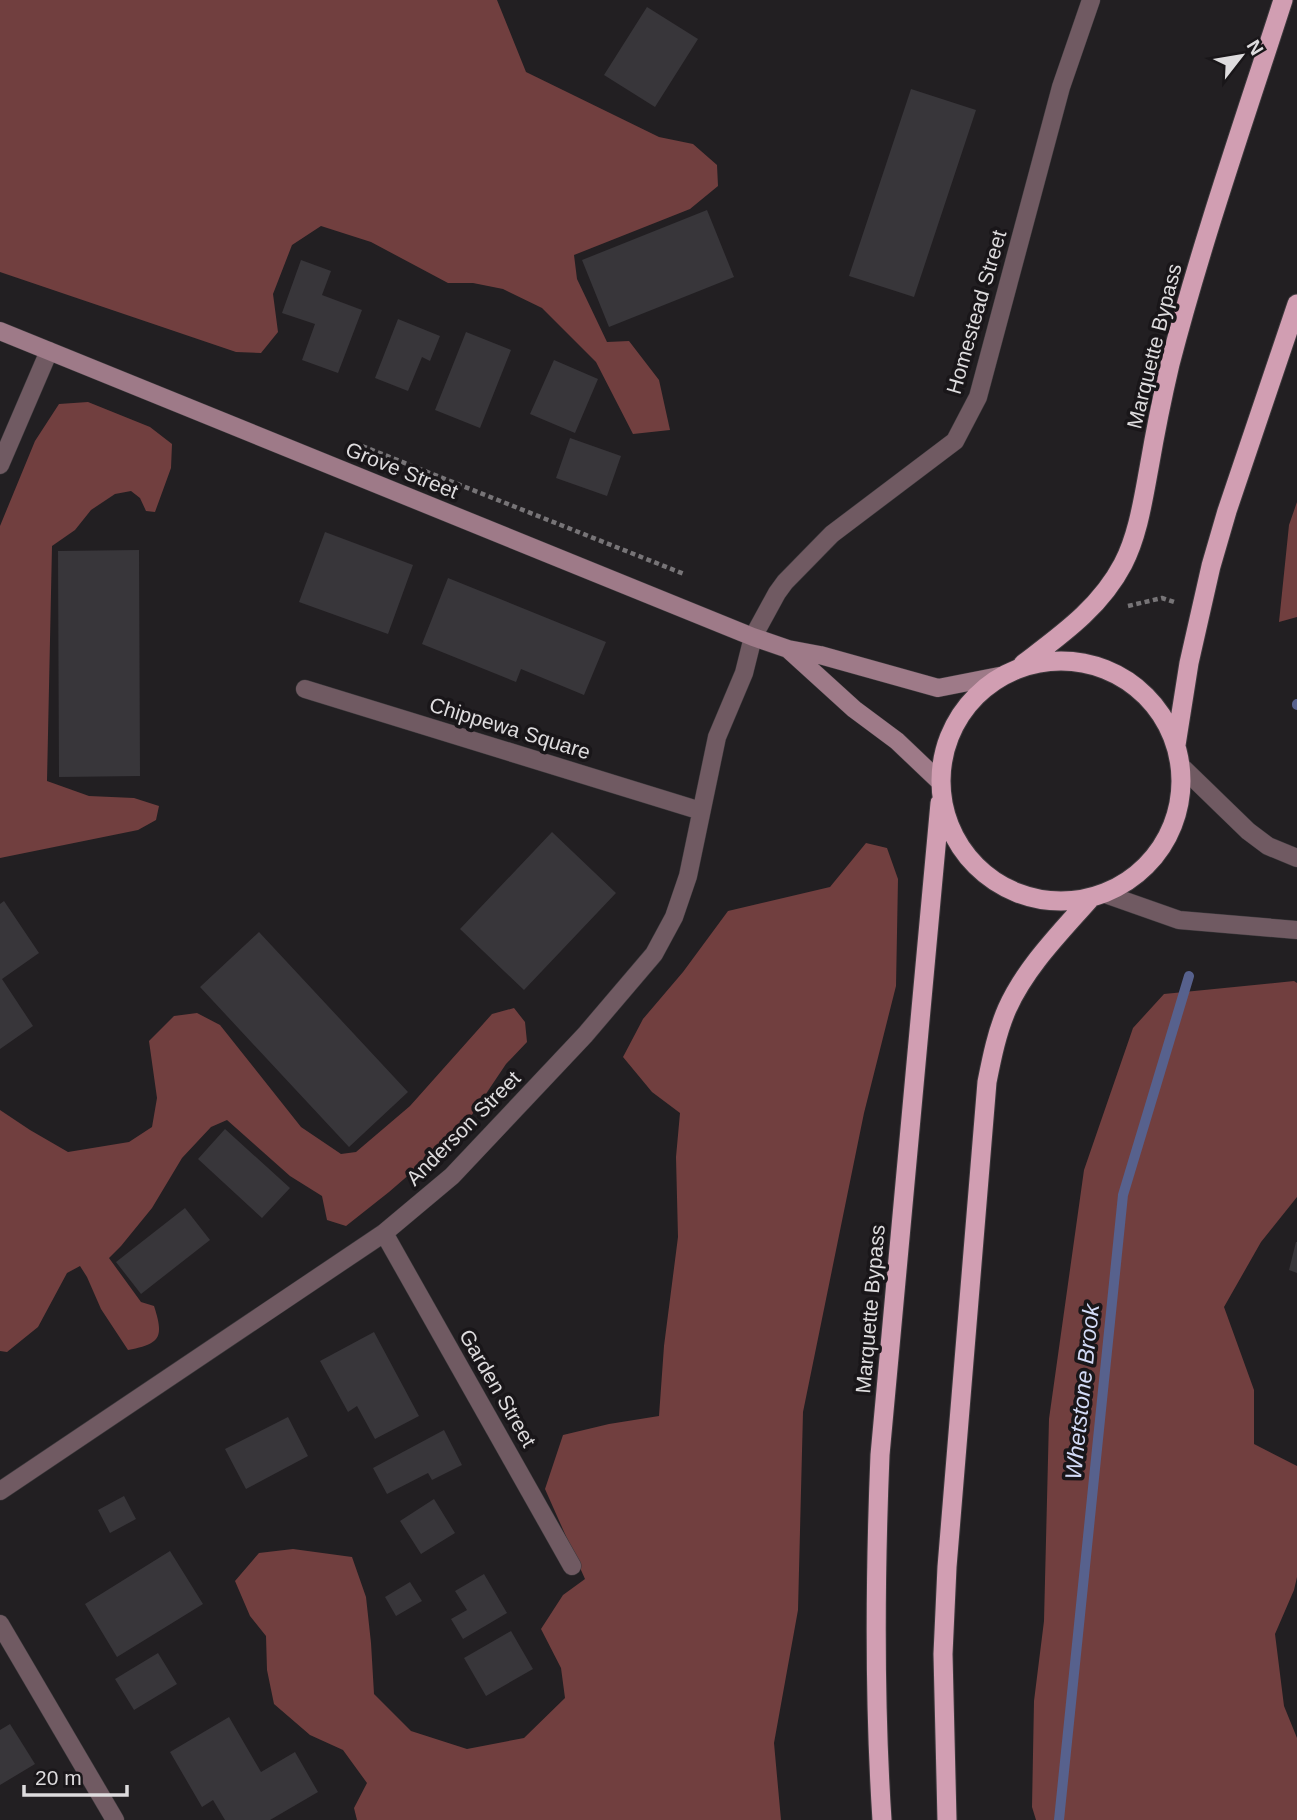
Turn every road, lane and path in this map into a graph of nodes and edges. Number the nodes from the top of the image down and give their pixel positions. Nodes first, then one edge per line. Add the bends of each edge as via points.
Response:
1 (1091, 0) edge
2 (1283, 0) edge
3 (1297, 304) edge
4 (0, 331) edge
5 (49, 351) junction
6 (0, 465) edge
7 (1181, 604) dead end
8 (1123, 611) dead end
9 (753, 637) junction
10 (789, 649) junction
11 (1018, 667) junction
12 (999, 676) junction
13 (305, 689) dead end
14 (1176, 745) junction
15 (1181, 766) junction
16 (938, 780) junction
17 (940, 803) junction
18 (701, 811) junction
19 (1297, 858) edge
20 (1098, 898) junction
21 (1297, 930) edge
22 (384, 1233) junction
23 (0, 1491) edge
24 (572, 1566) dead end
25 (0, 1624) edge
26 (115, 1820) edge
27 (882, 1820) edge
28 (947, 1820) edge

1 - 9 street, Homestead Street via 1062,87 978,397 955,441 832,534 785,582
2 - 11 highway, Marquette Bypass via 1184,309 1129,551 1098,601
3 - 14 highway via 1211,566
4 - 5 main road, Grove Street
5 - 6 street
5 - 9 main road, Grove Street
7 - 8 path via 1162,598 1129,605
9 - 10 main road, Grove Street
9 - 18 street, Anderson Street via 744,673 717,737
10 - 12 main road, Grove Street via 938,688
10 - 16 main road, Grove Street
11 - 12 highway
11 - 14 highway via 1052,661 1080,663 1112,673 1156,712
12 - 16 highway via 971,699 953,722
13 - 18 street, Chippewa Square
14 - 15 highway
15 - 19 street via 1248,831
15 - 20 highway via 1169,836 1132,881
16 - 17 highway
17 - 20 highway via 956,838 1000,881 1028,894
17 - 27 highway, Marquette Bypass via 880,1455 876,1664
18 - 22 street, Anderson Street via 688,876 674,917 654,954 486,1141
20 - 21 street via 1179,920
20 - 28 highway via 1049,945 1023,981 1008,1008 987,1082 947,1567 943,1654
22 - 23 street, Anderson Street
22 - 24 street, Garden Street
25 - 26 street

